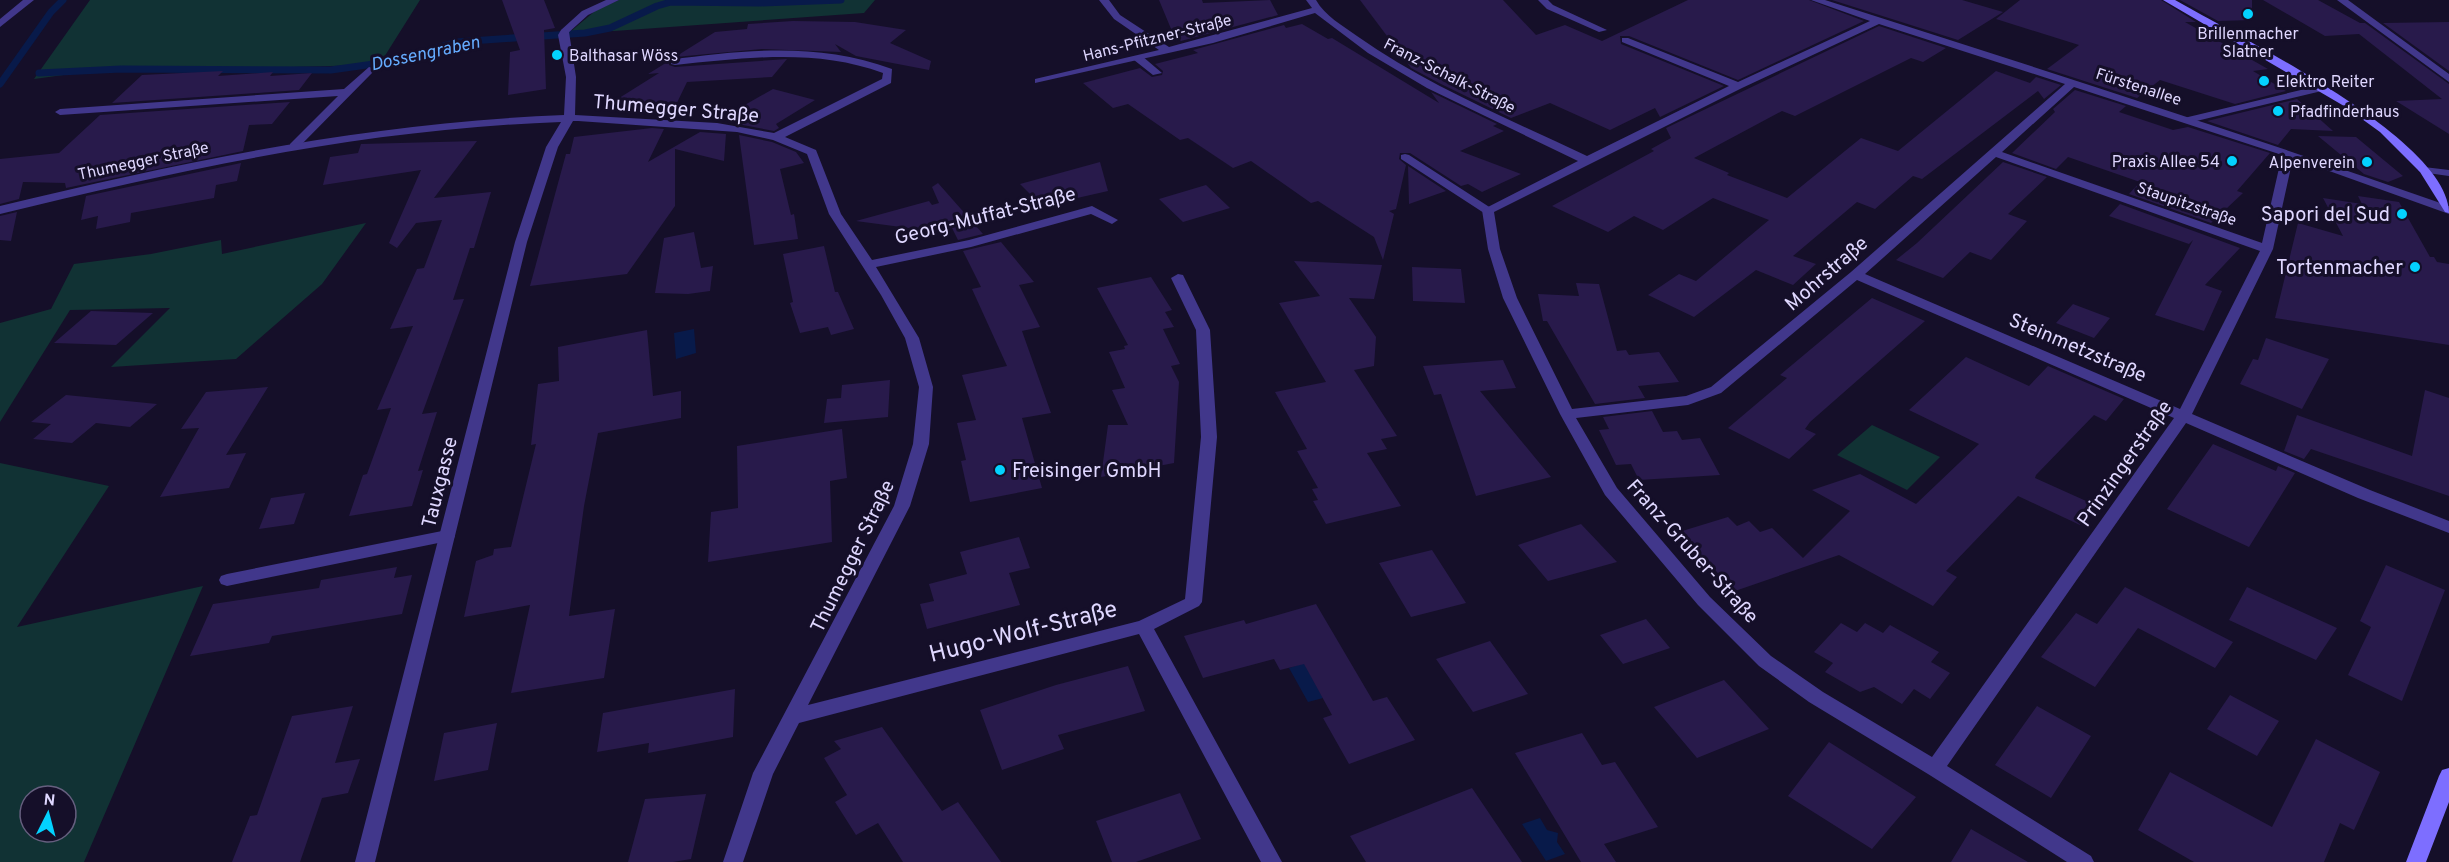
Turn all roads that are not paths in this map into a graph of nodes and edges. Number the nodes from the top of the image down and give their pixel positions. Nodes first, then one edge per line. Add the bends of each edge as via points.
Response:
1 (29, 0) edge
2 (614, 0) edge
3 (1104, 0) edge
4 (1542, 0) edge
5 (1816, 0) edge
6 (2168, 0) edge
7 (2342, 0) edge
8 (1314, 5) edge
9 (1879, 20) junction
10 (0, 24) edge
11 (1602, 30) dead end
12 (1625, 40) dead end
13 (1168, 51) junction
14 (1138, 58) junction
15 (675, 62) dead end
16 (369, 70) dead end
17 (1157, 73) dead end
18 (2449, 79) edge
19 (1039, 81) dead end
20 (2074, 82) junction
21 (1738, 86) junction
22 (2322, 88) junction
23 (347, 92) junction
24 (60, 112) dead end
25 (570, 118) junction
26 (2188, 120) junction
27 (775, 137) junction
28 (294, 146) junction
29 (1994, 153) junction
30 (2289, 153) junction
31 (1405, 157) dead end
32 (1586, 160) junction
33 (2424, 170) junction
34 (2447, 174) edge
35 (2449, 209) edge
36 (0, 210) edge
37 (1488, 210) junction
38 (1112, 220) dead end
39 (2267, 249) junction
40 (867, 265) junction
41 (1856, 274) junction
42 (1178, 278) dead end
43 (1567, 414) junction
44 (2184, 415) junction
45 (2449, 527) edge
46 (447, 536) junction
47 (227, 580) dead end
48 (1144, 626) junction
49 (795, 716) junction
50 (1935, 768) junction
51 (2449, 776) edge
52 (365, 862) edge
53 (733, 862) edge
54 (1272, 862) edge
55 (2084, 862) edge
56 (2416, 862) edge

1 - 10 street
2 - 25 street via 585,13 563,33 571,77
3 - 13 street via 1117,17
4 - 11 street
5 - 9 street, Fürstenallee
6 - 22 main road
7 - 18 street
8 - 13 street, Hans-Pfitzner-Straße
8 - 32 street, Franz-Schalk-Straße via 1364,47 1407,74
9 - 20 street, Fürstenallee
9 - 21 street
12 - 21 street
13 - 14 street, Hans-Pfitzner-Straße
14 - 17 street
14 - 19 street, Hans-Pfitzner-Straße
15 - 27 street via 744,55 820,54 863,61 888,71 887,81
16 - 23 street
20 - 26 street, Fürstenallee
20 - 29 street, Mohrstraße
21 - 32 street
22 - 26 street
22 - 33 main road via 2369,118
23 - 24 street
23 - 28 street
25 - 27 street, Thumegger Straße via 674,123
25 - 28 street, Thumegger Straße via 433,126
25 - 46 street, Tauxgasse via 552,147 521,242
26 - 30 street, Fürstenallee
27 - 40 street, Thumegger Straße via 813,152 835,214
28 - 36 street, Thumegger Straße
29 - 39 street, Staupitzstraße
29 - 41 street, Mohrstraße
30 - 35 street, Fürstenallee
30 - 39 street, Prinzingerstraße
31 - 37 street
32 - 37 street
33 - 34 street
33 - 35 main road
37 - 43 street, Franz-Gruber-Straße via 1494,249 1510,298
38 - 40 street, Georg-Muffat-Straße via 1092,210 971,243
39 - 44 street, Prinzingerstraße
40 - 49 street, Thumegger Straße via 912,338 926,387 921,444 902,506
41 - 43 street, Mohrstraße via 1716,390 1688,400
41 - 44 street, Steinmetzstraße
42 - 48 street via 1203,330 1209,437 1193,602
43 - 50 street, Franz-Gruber-Straße via 1611,491 1639,526 1704,601 1765,661 1816,698
44 - 45 street, Steinmetzstraße
44 - 50 street, Prinzingerstraße
46 - 47 street
46 - 52 street, Tauxgasse
48 - 49 street, Hugo-Wolf-Straße
48 - 54 street, Hugo-Wolf-Straße
49 - 53 street, Thumegger Straße via 763,773
50 - 55 street, Franz-Gruber-Straße
51 - 56 main road

